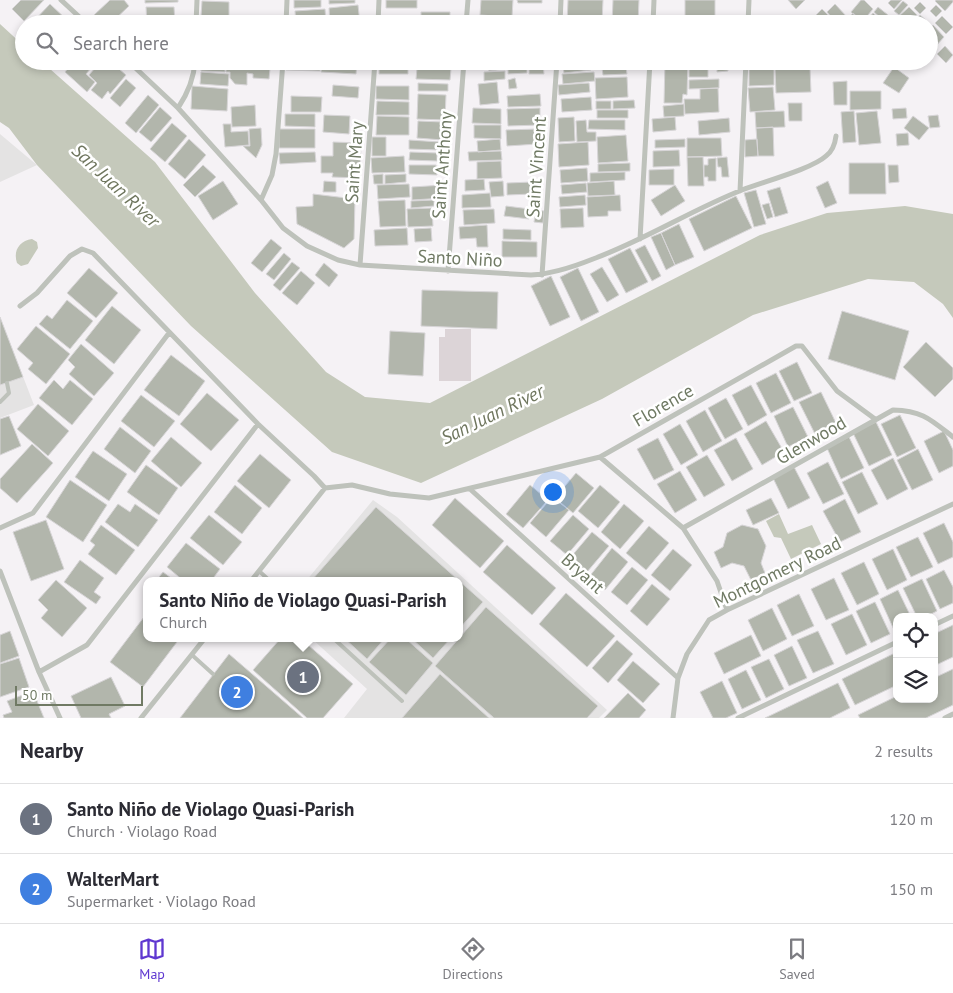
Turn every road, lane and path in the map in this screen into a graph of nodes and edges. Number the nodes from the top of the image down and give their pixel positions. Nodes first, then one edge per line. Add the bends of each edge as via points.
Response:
1 (61, 0) edge
2 (197, 0) edge
3 (287, 0) edge
4 (379, 0) edge
5 (468, 0) edge
6 (562, 0) edge
7 (654, 0) edge
8 (749, 0) edge
9 (77, 15) edge
10 (196, 15) edge
11 (286, 15) edge
12 (378, 15) edge
13 (467, 15) edge
14 (561, 15) edge
15 (653, 15) edge
16 (748, 15) edge
17 (138, 70) edge
18 (194, 70) edge
19 (282, 70) edge
20 (374, 70) edge
21 (463, 70) edge
22 (556, 70) edge
23 (649, 70) edge
24 (746, 70) edge
25 (178, 108) junction
26 (836, 136) dead end
27 (740, 191) junction
28 (260, 200) junction
29 (640, 239) junction
30 (360, 265) junction
31 (448, 271) junction
32 (542, 274) junction
33 (20, 306) dead end
34 (170, 333) junction
35 (7, 383) dead end
36 (0, 402) edge
37 (875, 419) junction
38 (258, 424) junction
39 (953, 437) edge
40 (600, 457) junction
41 (325, 488) junction
42 (470, 488) junction
43 (953, 504) edge
44 (0, 528) edge
45 (683, 528) junction
46 (0, 571) edge
47 (259, 571) junction
48 (254, 577) edge
49 (266, 577) edge
50 (727, 610) junction
51 (953, 616) edge
52 (938, 623) edge
53 (202, 642) edge
54 (337, 642) edge
55 (893, 644) edge
56 (192, 655) junction
57 (40, 672) junction
58 (213, 674) dead end
59 (678, 678) junction
60 (402, 701) dead end
61 (953, 714) edge
62 (60, 718) edge
63 (141, 718) edge
64 (673, 718) edge
65 (738, 718) edge
66 (945, 718) edge

1 - 9 street
2 - 10 street
3 - 11 street
4 - 12 street
5 - 13 street
6 - 14 street
7 - 15 street
8 - 16 street
17 - 25 street, Santo Niño
18 - 25 street via 189,92
19 - 28 street via 276,154 272,175
20 - 30 street, Saint Mary
21 - 31 street, Saint Anthony
22 - 32 street, Saint Vincent
23 - 29 street
24 - 27 street
25 - 28 street, Santo Niño
26 - 27 street, Santo Niño via 834,146 814,164
27 - 29 street, Santo Niño
28 - 30 street, Santo Niño via 283,228 307,246 338,260
29 - 32 street, Santo Niño via 576,266
30 - 31 street, Santo Niño
31 - 32 street, Santo Niño
33 - 34 street via 37,293 70,256 82,249 93,253
34 - 38 street
34 - 44 street via 33,513
35 - 36 lane via 9,393
37 - 39 street, Glenwood via 893,410 909,411 926,416
37 - 40 street, Florence via 837,391 802,346 796,346
37 - 45 street, Glenwood
38 - 41 street
38 - 57 street via 87,644
40 - 42 street, Florence
40 - 45 street
41 - 42 street, Florence via 352,485 390,494 429,498
41 - 47 street
42 - 59 street, Bryant
43 - 50 street, Montgomery Road
45 - 50 street via 717,581
46 - 57 street
47 - 48 street
47 - 49 lane
50 - 59 street, Montgomery Road via 709,620 687,654
51 - 52 street
53 - 56 street
54 - 60 lane
55 - 65 street
56 - 58 lane
56 - 63 street
57 - 62 street
59 - 64 street, Montgomery Road
61 - 66 street

